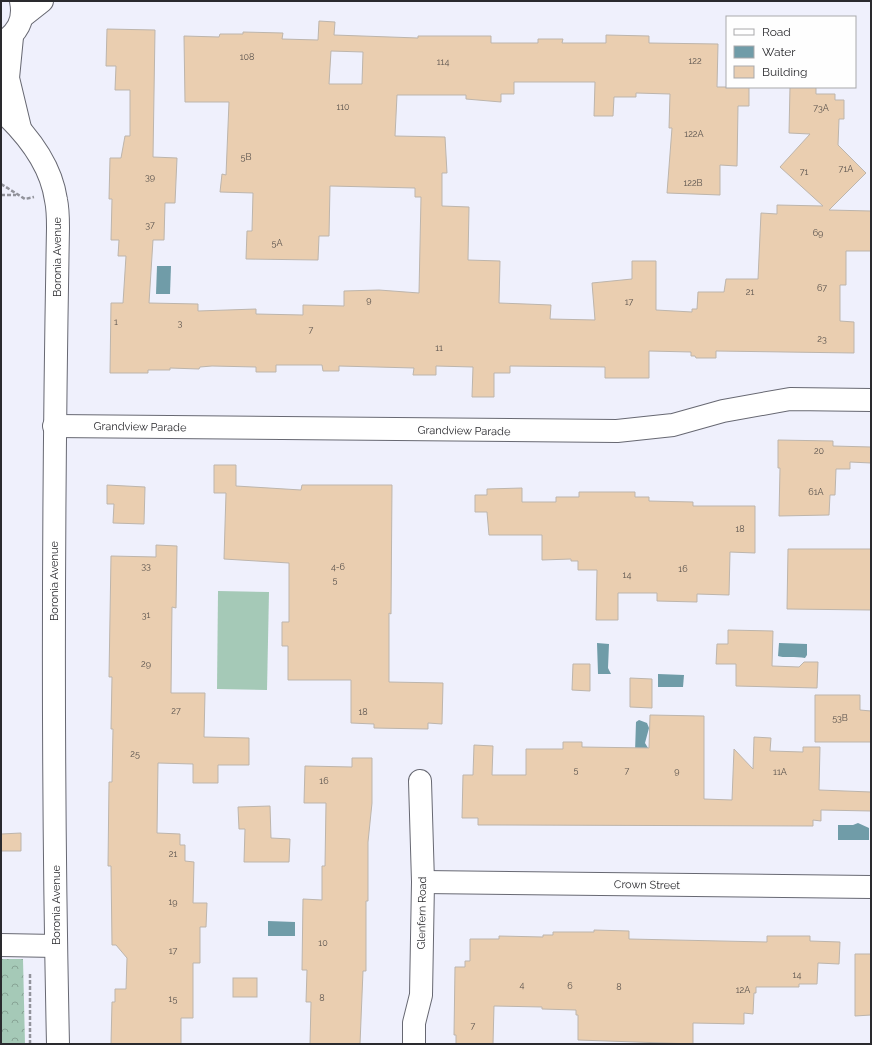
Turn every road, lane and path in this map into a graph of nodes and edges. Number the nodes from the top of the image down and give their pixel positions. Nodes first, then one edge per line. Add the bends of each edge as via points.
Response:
1 (42, 1) edge
2 (22, 8) edge
3 (6, 40) edge
4 (1, 110) edge
5 (20, 128) junction
6 (1, 184) edge
7 (54, 192) junction
8 (1, 194) edge
9 (16, 195) junction
10 (871, 400) edge
11 (54, 426) junction
12 (420, 781) dead end
13 (423, 882) junction
14 (871, 887) edge
15 (1, 944) edge
16 (56, 946) junction
17 (30, 972) dead end
18 (30, 1044) edge
19 (58, 1044) edge
20 (414, 1044) edge

1 - 2 street
2 - 3 street via 19,28
3 - 5 street, Boronia Avenue via 8,78
4 - 5 street, Boronia Avenue
5 - 7 street, Boronia Avenue via 46,166
6 - 9 path
7 - 9 path via 25,199
7 - 11 street, Boronia Avenue via 58,228
8 - 9 path
10 - 11 street, Grandview Parade via 790,399 673,425 617,431
11 - 16 street, Boronia Avenue
12 - 13 street, Glenfern Road
13 - 14 street, Crown Street
13 - 20 street, Glenfern Road via 421,995 414,1023
15 - 16 street
16 - 19 street, Boronia Avenue
17 - 18 path

